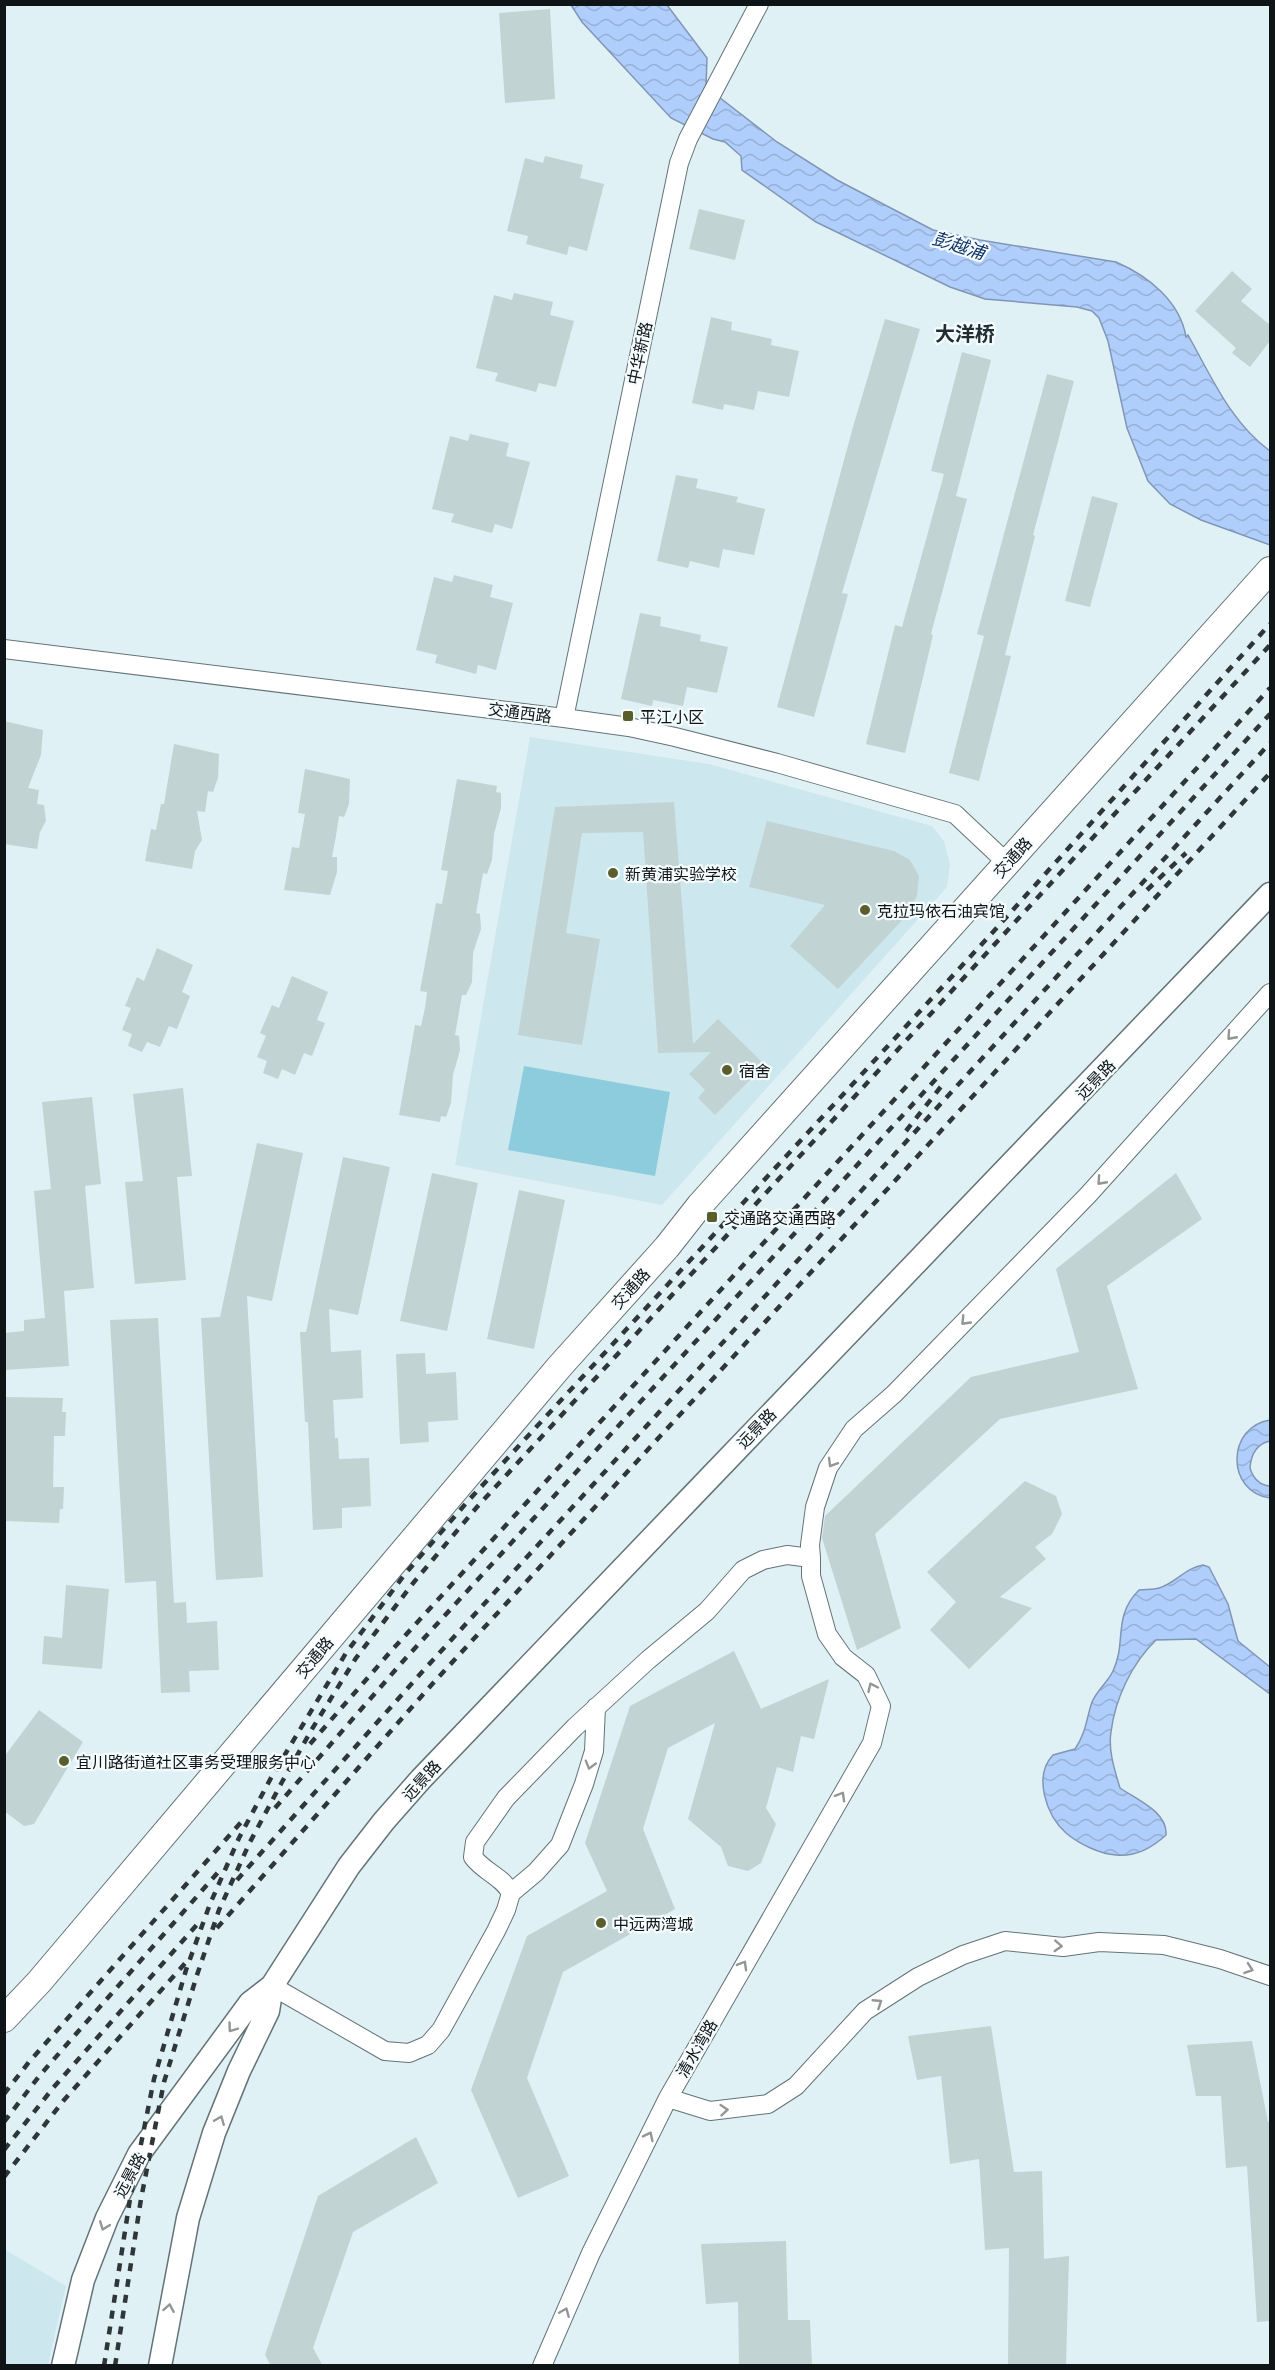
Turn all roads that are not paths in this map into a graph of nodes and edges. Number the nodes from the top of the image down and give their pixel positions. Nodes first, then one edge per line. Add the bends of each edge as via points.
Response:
1 (759, 4) edge
2 (1270, 570) edge
3 (4, 649) edge
4 (564, 718) junction
5 (1007, 863) junction
6 (1270, 894) edge
7 (1270, 993) edge
8 (811, 1558) junction
9 (596, 1707) junction
10 (511, 1893) junction
11 (1270, 1976) edge
12 (272, 1986) junction
13 (4, 2019) edge
14 (668, 2098) junction
15 (63, 2366) edge
16 (160, 2366) edge
17 (542, 2366) edge

1 - 4 street, 中华新路 via 679,163
2 - 5 main road, 交通路
3 - 4 street, 交通西路
4 - 5 street, 交通西路 via 629,727 777,762 955,814
5 - 13 main road, 交通路 via 560,1366
6 - 12 street, 远景路 via 421,1779 349,1866
7 -> 8 street, 清水湾路 via 1088,1195 894,1394 854,1429 828,1468 818,1497
8 - 9 street via 787,1555 762,1560 743,1570 687,1630
14 -> 8 street, 清水湾路 via 872,1743 881,1706 866,1675 843,1657 827,1634 811,1576
9 -> 10 street via 594,1751 560,1845
9 - 10 street via 506,1798 476,1842 473,1857 506,1883
10 - 12 street via 492,1939 441,2030 428,2045 408,2053 385,2050
14 -> 11 street via 710,2111 768,2104 796,2086 865,2012 918,1977 963,1955 1005,1941 1063,1947 1099,1942 1164,1945
12 -> 15 street, 远景路 via 250,2003 139,2154 107,2218 83,2280
16 -> 12 street, 远景路 via 188,2218 214,2133 268,2012
17 -> 14 street, 清水湾路 via 591,2253

